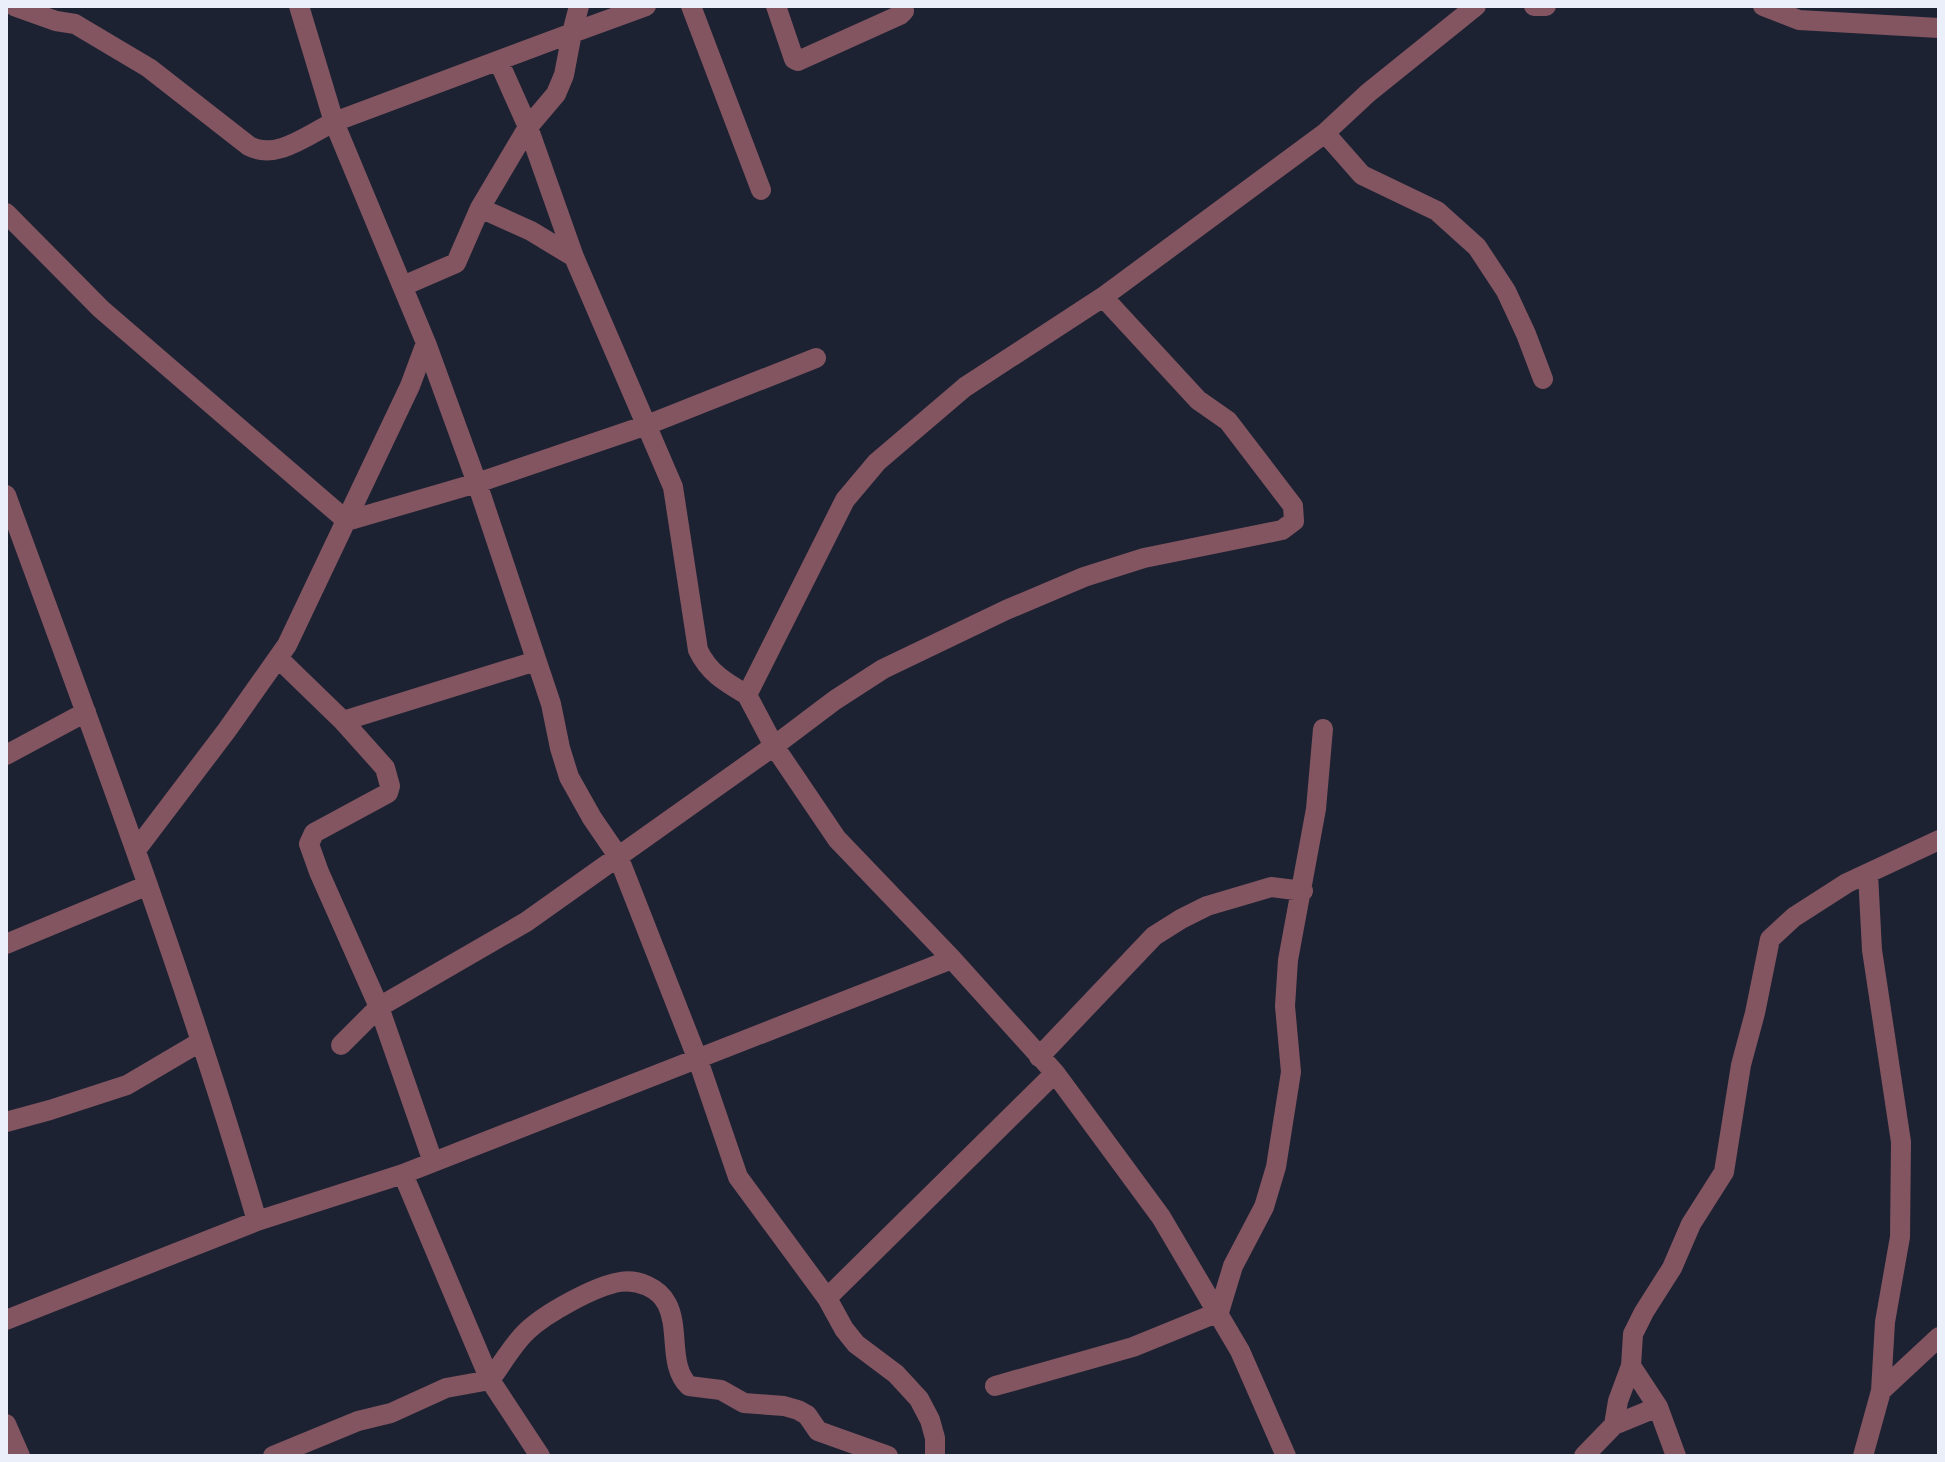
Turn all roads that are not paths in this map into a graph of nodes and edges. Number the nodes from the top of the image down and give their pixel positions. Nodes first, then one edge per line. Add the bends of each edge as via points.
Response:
1 (14, 6) edge
2 (299, 6) edge
3 (579, 6) edge
4 (646, 6) edge
5 (691, 6) edge
6 (776, 6) edge
7 (903, 6) edge
8 (1476, 6) edge
9 (1534, 6) edge
10 (1546, 6) edge
11 (1763, 6) edge
12 (1939, 28) edge
13 (572, 33) junction
14 (499, 62) junction
15 (334, 122) junction
16 (528, 127) junction
17 (1325, 133) junction
18 (761, 190) dead end
19 (480, 208) junction
20 (6, 213) edge
21 (574, 257) junction
22 (403, 286) junction
23 (1103, 297) junction
24 (426, 343) junction
25 (816, 358) dead end
26 (1543, 379) dead end
27 (647, 425) junction
28 (477, 483) junction
29 (6, 495) edge
30 (347, 521) junction
31 (278, 658) junction
32 (536, 661) junction
33 (747, 695) junction
34 (86, 712) junction
35 (343, 721) junction
36 (1323, 729) dead end
37 (774, 746) junction
38 (6, 755) edge
39 (1939, 840) edge
40 (136, 850) junction
41 (618, 856) junction
42 (1868, 874) junction
43 (148, 885) junction
44 (1303, 891) junction
45 (6, 944) edge
46 (952, 959) junction
47 (379, 1007) junction
48 (200, 1042) junction
49 (341, 1045) dead end
50 (1039, 1057) junction
51 (698, 1060) junction
52 (1055, 1073) junction
53 (6, 1122) edge
54 (433, 1162) junction
55 (403, 1174) junction
56 (257, 1221) junction
57 (827, 1298) junction
58 (1219, 1312) junction
59 (6, 1320) edge
60 (1939, 1337) edge
61 (1631, 1366) junction
62 (490, 1380) junction
63 (995, 1386) dead end
64 (1881, 1391) junction
65 (1658, 1407) junction
66 (6, 1424) edge
67 (1614, 1425) junction
68 (20, 1456) edge
69 (273, 1456) edge
70 (540, 1456) edge
71 (888, 1456) edge
72 (935, 1456) edge
73 (1286, 1456) edge
74 (1584, 1456) edge
75 (1676, 1456) edge
76 (1863, 1456) edge

1 - 15 street via 75,24 149,68 260,152 273,152
2 - 15 street
3 - 13 street
4 - 13 street
5 - 18 street
6 - 7 street via 798,61 900,15
8 - 17 street
9 - 10 street
11 - 12 street via 1799,20
13 - 14 street
13 - 16 street via 556,94
14 - 15 street
14 - 16 street
15 - 22 street
16 - 19 street
16 - 21 street
17 - 23 street
17 - 26 street via 1362,175 1437,211 1477,247 1506,291
19 - 21 street
19 - 22 street via 456,263
20 - 30 street via 101,309
21 - 27 street
22 - 24 street
23 - 33 street via 965,387 865,475 845,500
23 - 37 street via 1198,400 1228,421 1293,506 1294,521 1282,530 1144,558 1006,610 883,669
24 - 28 street
24 - 30 street
25 - 27 street
27 - 28 street
27 - 33 street via 673,487 698,650 716,677
28 - 30 street
28 - 32 street
29 - 34 street
30 - 31 street
31 - 35 street
31 - 40 street
32 - 35 street
32 - 41 street via 569,777
33 - 37 street
34 - 38 street
34 - 40 street
35 - 47 street via 385,768 390,786 380,799 314,833 309,844
36 - 44 street
37 - 41 street
37 - 46 street via 837,839
39 - 42 street
40 - 43 street
41 - 47 street via 526,922
41 - 51 street
42 - 61 street via 1794,917 1770,939 1741,1065 1724,1172 1633,1334
42 - 64 street via 1872,950 1901,1142 1900,1237 1885,1322
43 - 45 street
43 - 48 street
44 - 50 street via 1271,887 1250,892 1172,924 1154,936
44 - 58 street via 1288,960 1285,1006 1291,1072 1276,1167
46 - 50 street
46 - 51 street
47 - 49 street
47 - 54 street
48 - 53 street via 127,1085
48 - 56 street
50 - 52 street
51 - 54 street
51 - 57 street via 738,1177
52 - 57 street
52 - 58 street via 1161,1217
54 - 55 street
55 - 56 street
55 - 62 street
56 - 59 street
57 - 72 street via 856,1344 919,1399 930,1420
58 - 63 street via 1133,1347
58 - 73 street
60 - 64 street
61 - 65 street
61 - 67 street
62 - 69 street via 446,1388
62 - 70 street
62 - 71 street via 528,1330 598,1290 638,1282 666,1301 674,1321 677,1362 689,1386 721,1390 744,1403 798,1410 818,1431
64 - 76 street
65 - 67 street
65 - 75 street
66 - 68 street
67 - 74 street

